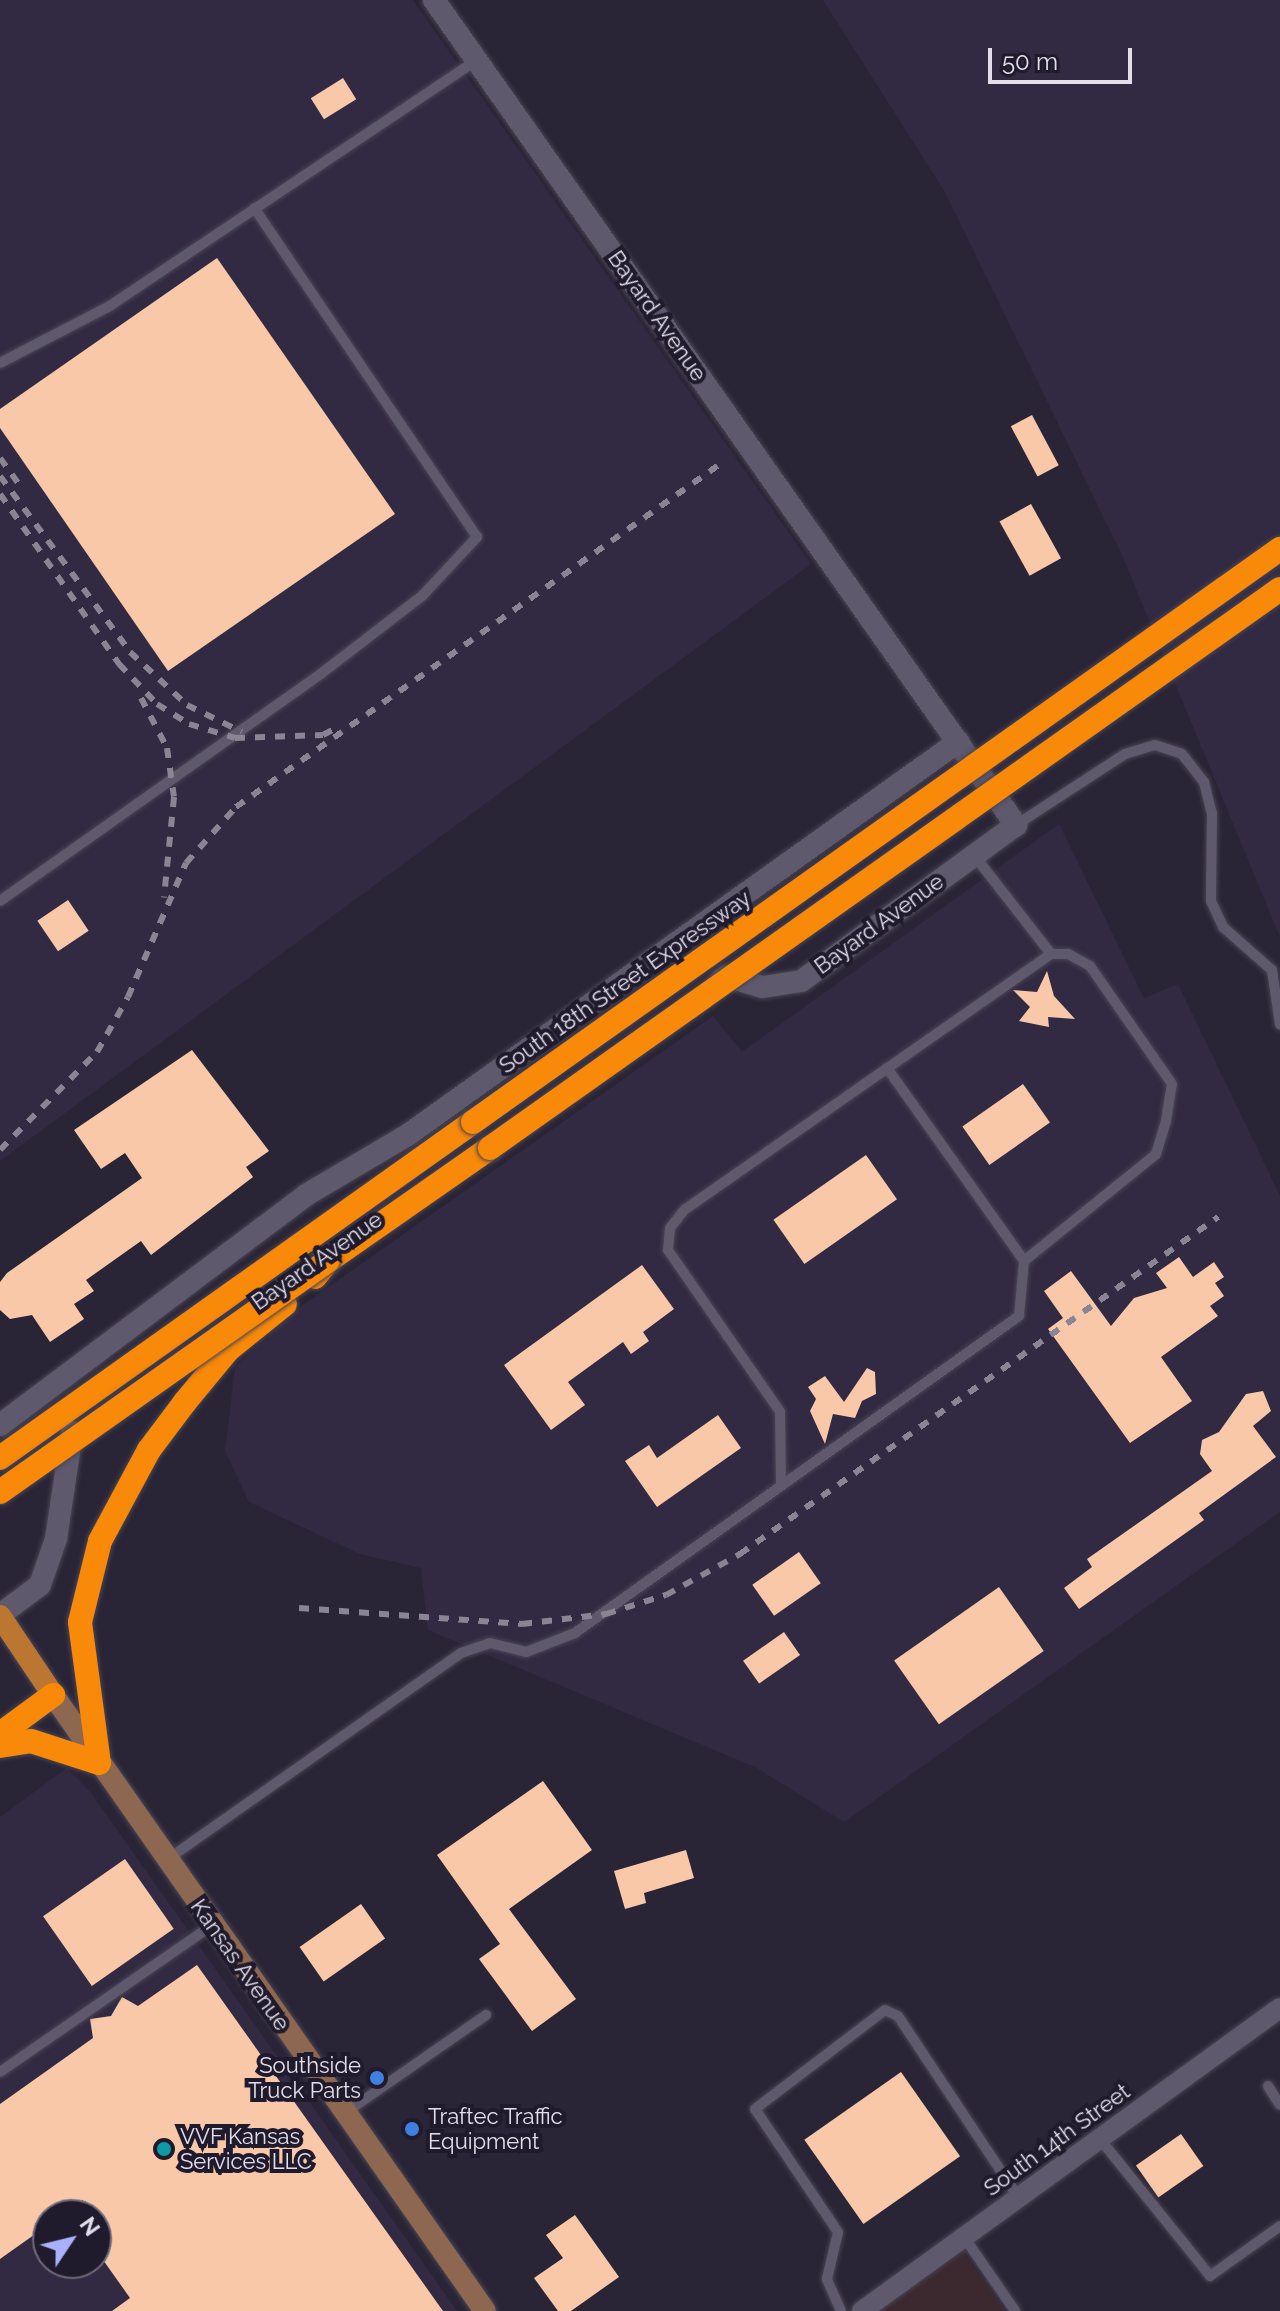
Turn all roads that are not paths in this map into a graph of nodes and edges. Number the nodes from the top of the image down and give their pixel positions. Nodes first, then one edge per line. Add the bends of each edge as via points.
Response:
1 (434, 0) edge
2 (476, 61) junction
3 (254, 208) junction
4 (0, 363) edge
5 (1280, 549) edge
6 (1280, 589) edge
7 (958, 742) junction
8 (1016, 825) junction
9 (974, 855) junction
10 (0, 901) edge
11 (1051, 954) junction
12 (1280, 1024) edge
13 (887, 1068) junction
14 (328, 1261) junction
15 (1024, 1261) junction
16 (0, 1425) edge
17 (0, 1458) edge
18 (781, 1485) junction
19 (0, 1492) edge
20 (0, 1615) edge
21 (53, 1695) junction
22 (0, 1734) edge
23 (0, 1746) edge
24 (99, 1763) junction
25 (166, 1860) junction
26 (212, 1925) junction
27 (1280, 2008) edge
28 (486, 2015) dead end
29 (0, 2072) edge
30 (1268, 2086) dead end
31 (1280, 2105) edge
32 (345, 2113) junction
33 (1100, 2139) junction
34 (1019, 2198) junction
35 (1280, 2226) edge
36 (964, 2237) junction
37 (485, 2311) edge
38 (841, 2311) edge
39 (862, 2311) edge
40 (1015, 2311) edge

1 - 2 street, Bayard Avenue
2 - 3 lane
2 - 7 street, Bayard Avenue
3 - 4 lane via 108,307
3 - 10 lane via 477,537 422,596 334,664
5 - 17 highway, South 18th Street Expressway, bridge
6 - 14 highway, bridge
7 - 8 street, Bayard Avenue
7 - 16 street via 409,1134 306,1195
8 - 9 street, Bayard Avenue
8 - 12 lane via 1125,754 1155,745 1182,754 1204,782 1212,813 1211,901 1223,927 1272,970
9 - 11 lane
9 - 20 street, Bayard Avenue via 801,981 762,987 727,976 71,1433 58,1529 40,1585
11 - 13 lane
11 - 15 lane via 1068,954 1090,966 1172,1084 1156,1154
13 - 15 lane
13 - 18 lane via 685,1209 670,1228 668,1250 780,1412
14 - 19 highway, bridge
14 - 24 highway, bridge via 305,1289 228,1350 149,1450 100,1541 80,1622
15 - 18 lane via 1019,1316
18 - 25 lane via 553,1645 526,1652 490,1643 461,1653
20 - 21 main road, Kansas Avenue
21 - 22 highway
21 - 24 main road, Kansas Avenue
23 - 24 highway via 31,1741
24 - 25 main road, Kansas Avenue
25 - 26 main road, Kansas Avenue
26 - 29 lane
26 - 32 main road, Kansas Avenue
27 - 33 street, South 14th Street
28 - 32 lane
30 - 31 lane
32 - 37 main road, Kansas Avenue
33 - 34 street, South 14th Street
33 - 35 lane via 1210,2276
34 - 36 street, South 14th Street
34 - 38 lane via 898,2016 885,2010 755,2109 838,2232 827,2279
36 - 39 street, South 14th Street
36 - 40 lane

